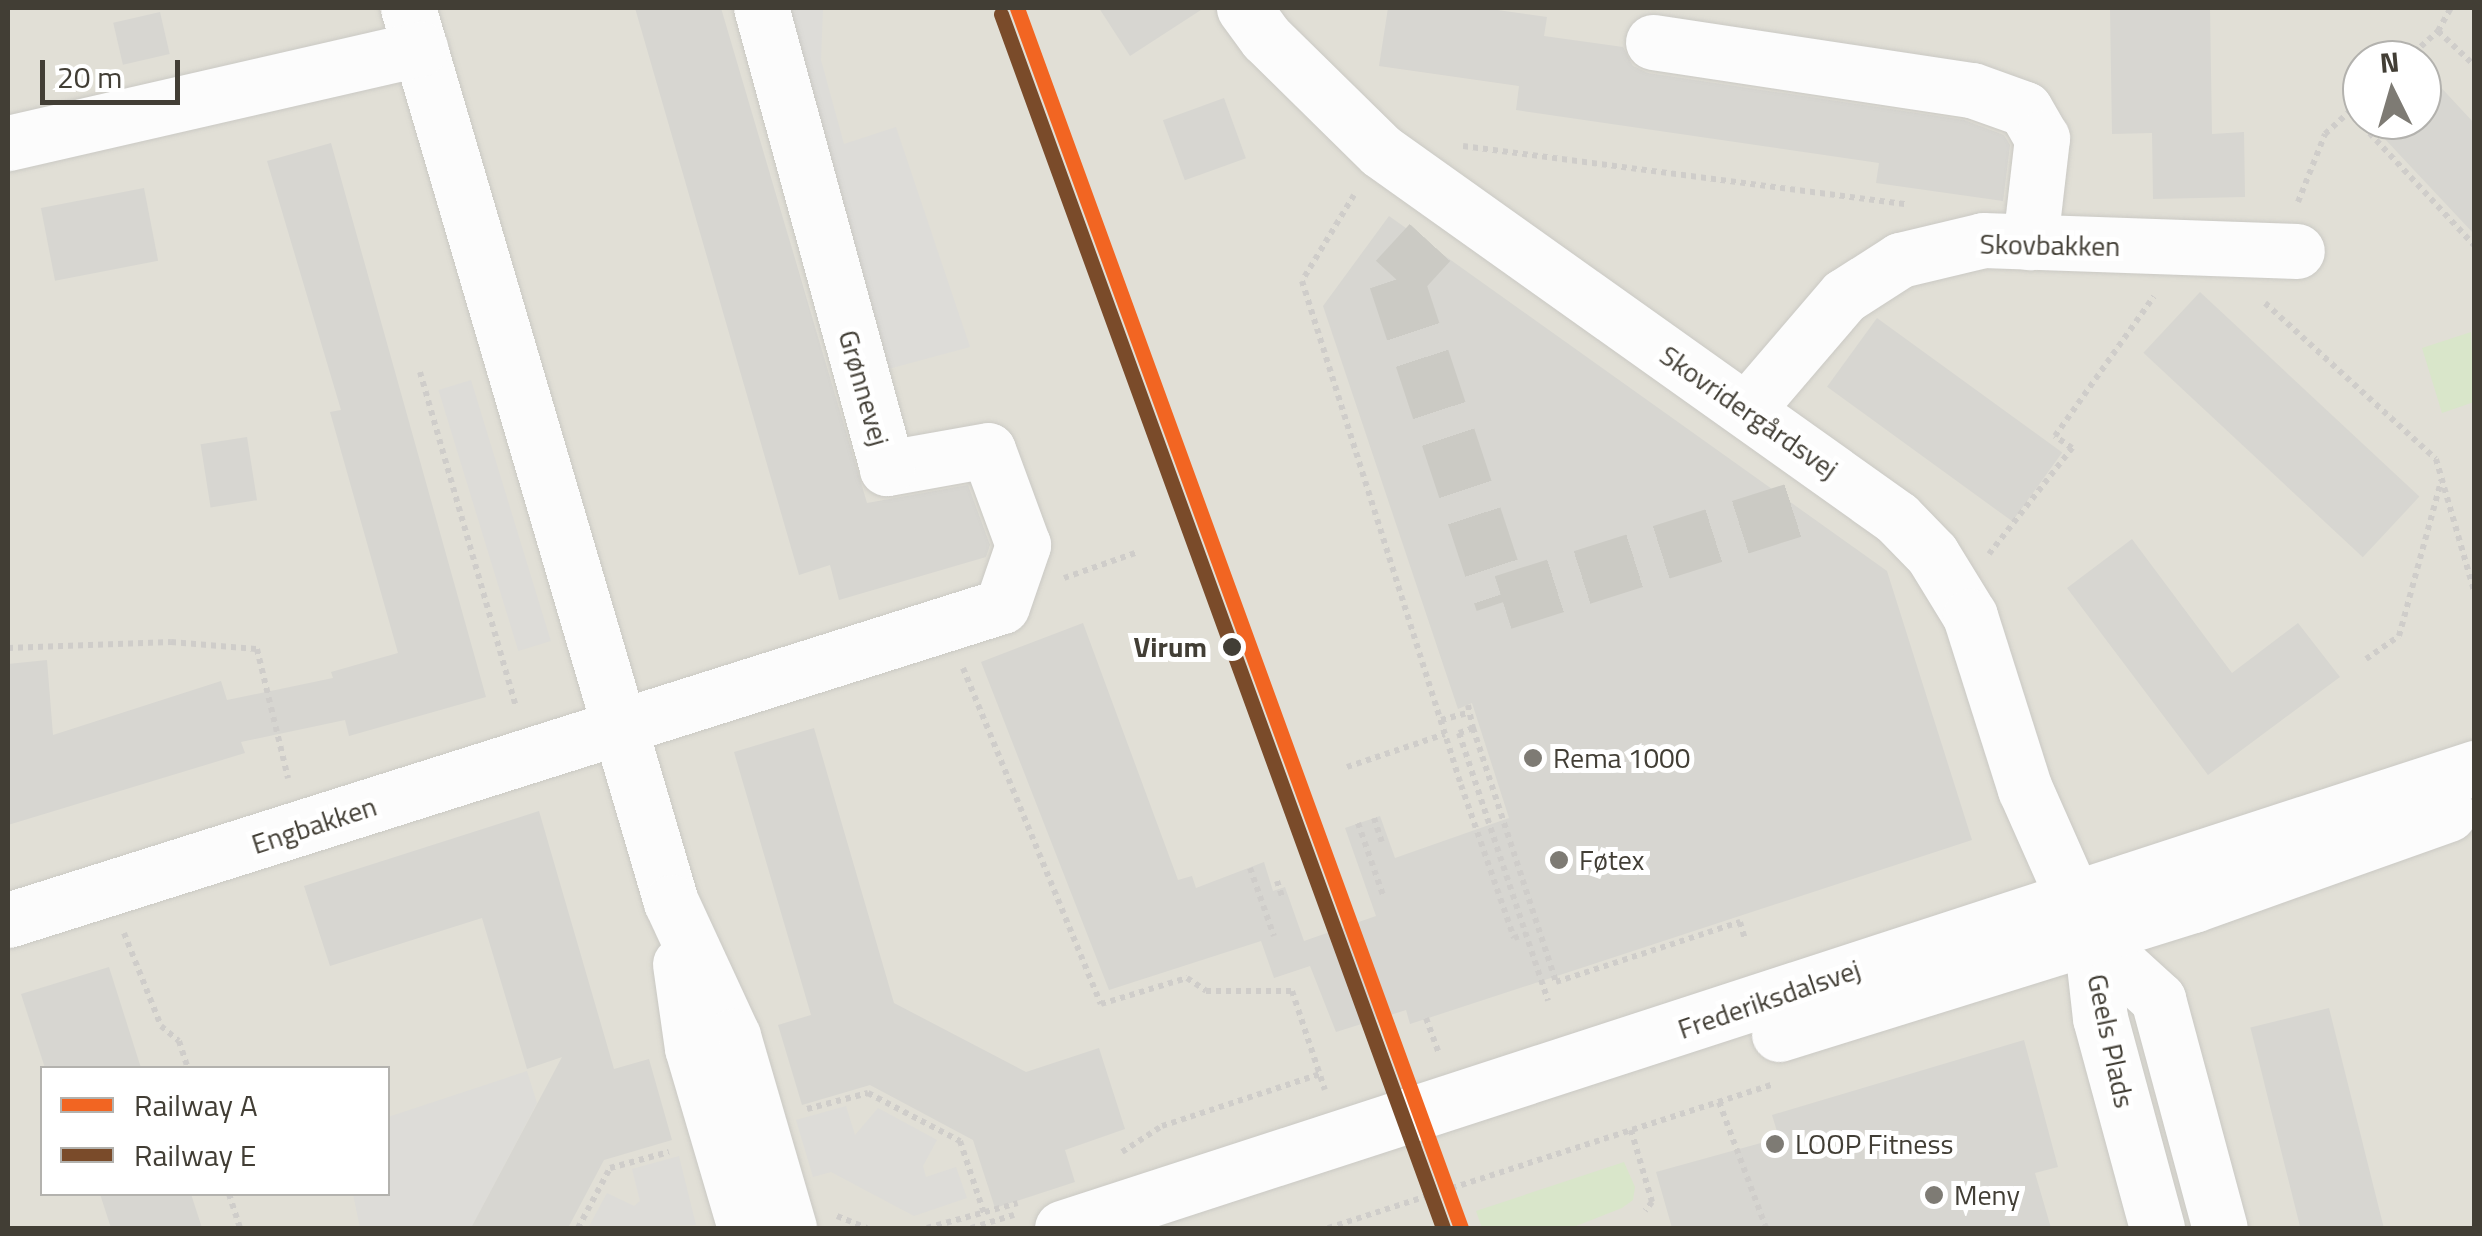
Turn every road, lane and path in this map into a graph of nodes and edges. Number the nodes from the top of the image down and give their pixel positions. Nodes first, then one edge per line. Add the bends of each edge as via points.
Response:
1 (761, 8) edge
2 (1244, 8) edge
3 (2451, 8) edge
4 (414, 28) edge
5 (2438, 32) junction
6 (2429, 40) edge
7 (1654, 42) dead end
8 (2474, 65) edge
9 (2342, 118) edge
10 (2375, 140) edge
11 (8, 143) edge
12 (1423, 196) junction
13 (2030, 242) junction
14 (2474, 245) edge
15 (1947, 248) junction
16 (2192, 248) junction
17 (2288, 251) junction
18 (420, 372) dead end
19 (1747, 409) junction
20 (2441, 480) junction
21 (1138, 552) dead end
22 (1082, 571) dead end
23 (1946, 577) junction
24 (2474, 591) edge
25 (946, 628) junction
26 (8, 648) edge
27 (2366, 659) dead end
28 (1441, 720) junction
29 (1473, 728) junction
30 (620, 730) junction
31 (1445, 734) junction
32 (530, 757) junction
33 (1346, 767) dead end
34 (2474, 768) edge
35 (2474, 804) edge
36 (1374, 818) dead end
37 (1358, 823) dead end
38 (299, 828) junction
39 (1382, 842) dead end
40 (1250, 868) dead end
41 (1277, 882) dead end
42 (107, 890) junction
43 (1383, 895) dead end
44 (1283, 899) dead end
45 (671, 902) junction
46 (2082, 918) junction
47 (8, 920) edge
48 (1526, 934) junction
49 (1274, 936) dead end
50 (1745, 939) dead end
51 (1552, 968) junction
52 (1539, 973) junction
53 (1548, 1002) dead end
54 (1426, 1018) dead end
55 (187, 1066) edge
56 (1446, 1073) dead end
57 (1326, 1092) dead end
58 (1719, 1102) dead end
59 (800, 1111) dead end
60 (1631, 1130) dead end
61 (719, 1138) junction
62 (230, 1196) edge
63 (1645, 1211) dead end
64 (806, 1220) edge
65 (240, 1228) edge
66 (578, 1228) edge
67 (745, 1228) edge
68 (867, 1228) edge
69 (927, 1228) edge
70 (1062, 1228) edge
71 (1172, 1228) edge
72 (1766, 1228) edge
73 (2157, 1228) edge
74 (2220, 1228) edge

1 - 25 street, Grønnevej via 887,468 988,450 1023,545 1002,606
2 - 12 street, Skovridergårdsvej
3 - 5 path
4 - 11 street
4 - 30 street
5 - 6 path
5 - 8 path
7 - 13 street via 1972,90 2025,109 2042,138
9 - 17 path via 2325,134
10 - 14 path
12 - 15 path via 1446,144 1936,208
12 - 19 street, Skovridergårdsvej
12 - 28 path via 1302,281
13 - 15 street, Skovbakken via 1982,240
13 - 16 street, Skovbakken
15 - 19 street, Skovbakken via 1900,260 1844,296
16 - 17 street, Skovbakken
16 - 23 path via 2055,436 2072,448 1999,548
17 - 20 path via 2263,301 2436,459
18 - 32 path
19 - 23 street, Skovridergårdsvej via 1898,518
20 - 24 path
20 - 27 path via 2399,636
21 - 22 path
23 - 46 street, Skovridergårdsvej via 1970,616 2025,789
25 - 30 street, Grønnevej
25 - 57 path via 1100,1004 1187,978 1206,991 1292,991
26 - 38 path via 171,642 257,649
28 - 29 path via 1469,708
28 - 31 path
29 - 48 path via 1459,733
29 - 51 path
30 - 32 street, Engbakken
30 - 45 street
31 - 33 path
31 - 48 path via 1514,938
32 - 38 street, Engbakken
34 - 46 street, Frederiksdalsvej
35 - 46 street, Frederiksdalsvej via 2326,861
36 - 39 path
37 - 43 path
38 - 42 street, Engbakken
40 - 49 path
41 - 44 path
42 - 47 street, Engbakken
42 - 55 path via 161,1026 179,1041
45 - 61 street via 692,1048
45 - 64 street
46 - 70 street, Frederiksdalsvej
46 - 71 street, Frederiksdalsvej
46 - 73 street, Geels Plads via 2100,1018
46 - 74 street, Geels Plads via 2158,1000
48 - 52 path
50 - 51 path via 1740,922 1556,982
51 - 52 path
52 - 53 path
54 - 56 path
58 - 72 path
59 - 69 path via 868,1093 960,1141 984,1213
60 - 63 path via 1652,1202
61 - 66 path via 610,1168
61 - 67 street
62 - 65 path
64 - 68 path

